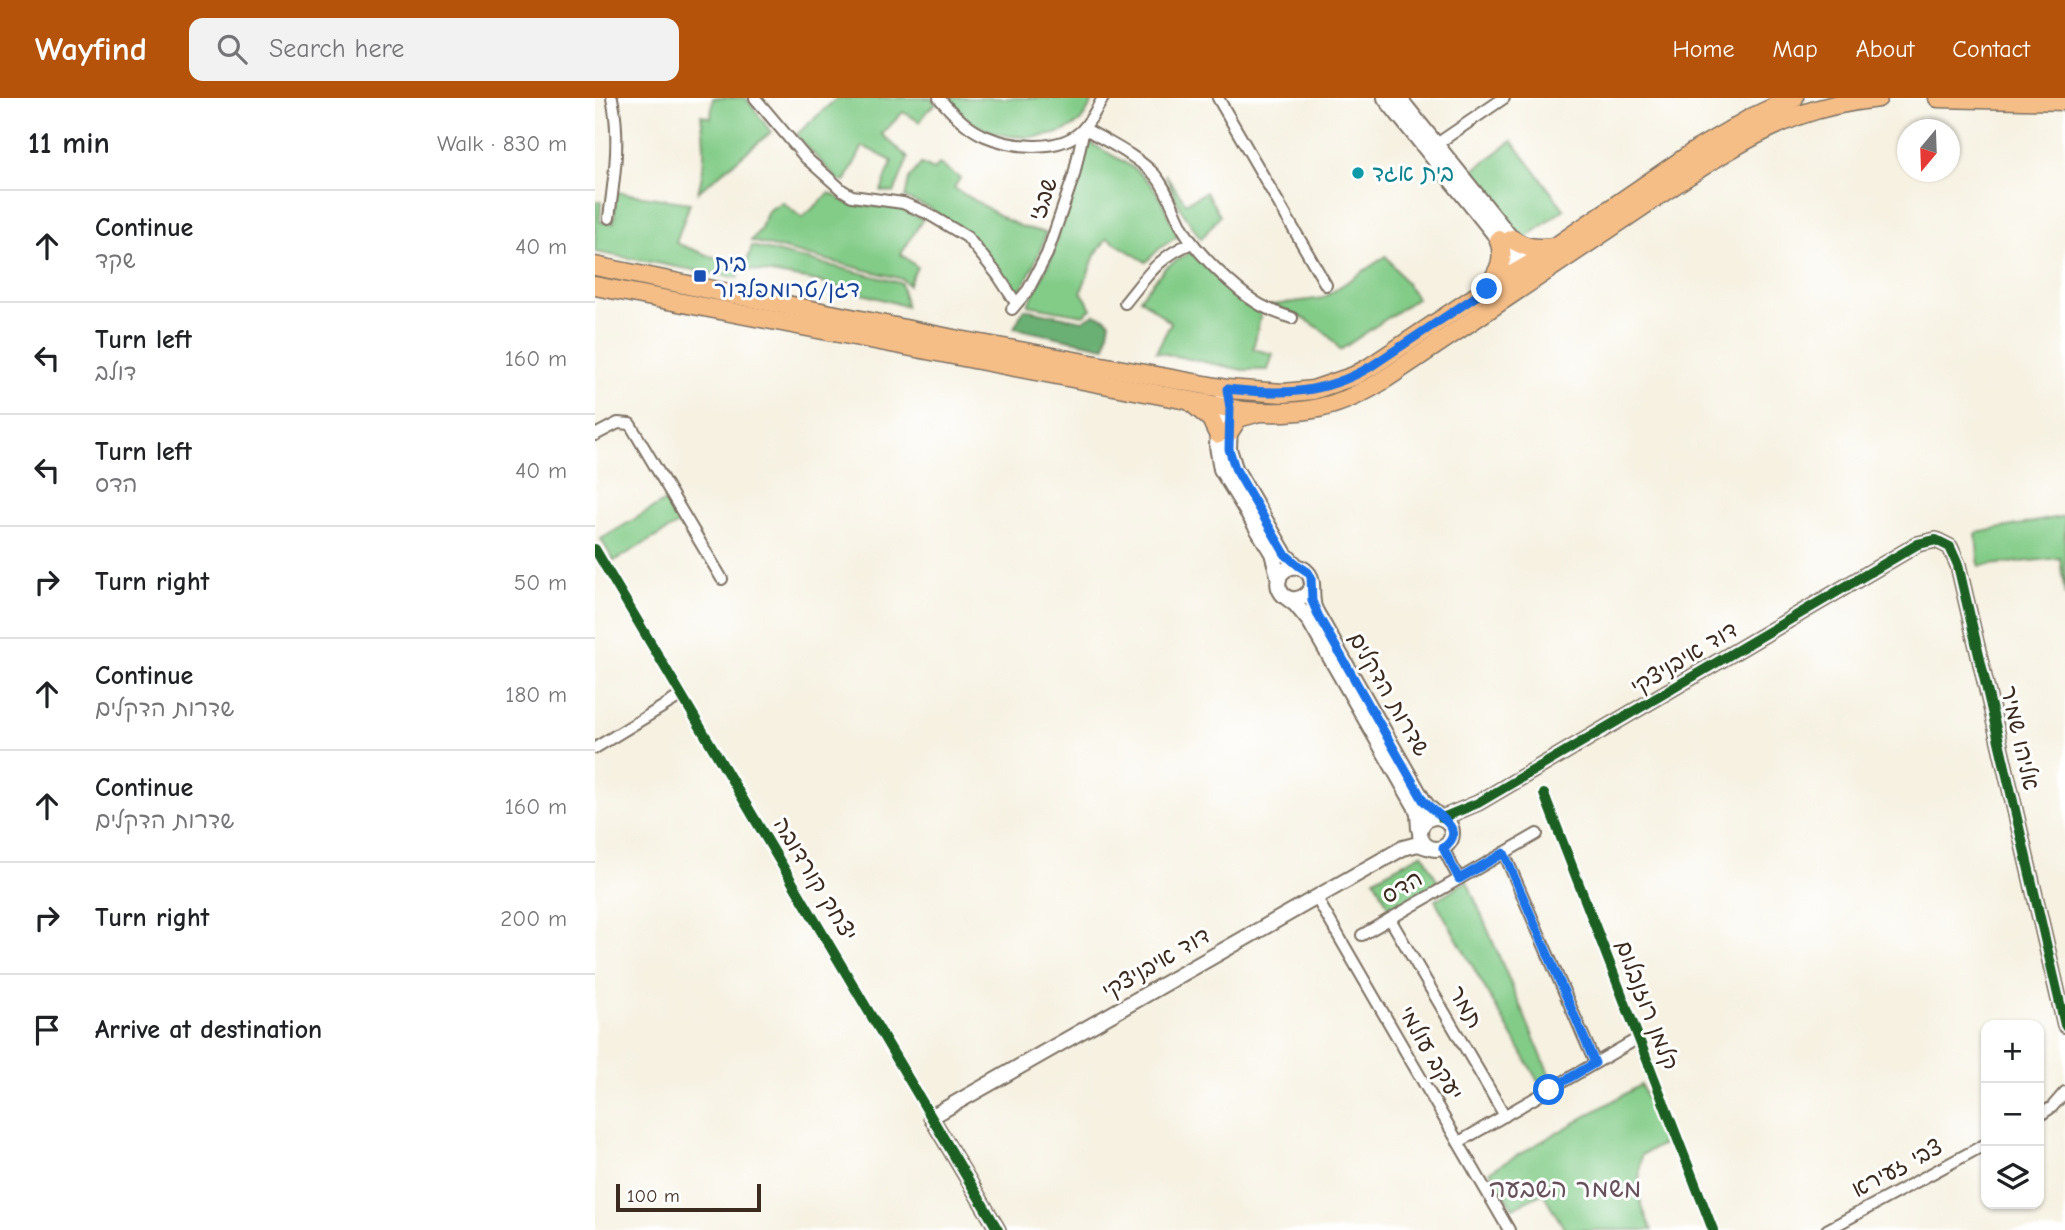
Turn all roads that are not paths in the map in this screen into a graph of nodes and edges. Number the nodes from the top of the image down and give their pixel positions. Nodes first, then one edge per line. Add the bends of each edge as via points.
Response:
1 (612, 98) edge
2 (755, 98) edge
3 (939, 98) edge
4 (1103, 98) edge
5 (1218, 98) edge
6 (1385, 98) edge
7 (1399, 98) edge
8 (1504, 98) edge
9 (1794, 98) edge
10 (1878, 98) edge
11 (1938, 98) edge
12 (2023, 99) edge
13 (2065, 101) edge
14 (1084, 128) junction
15 (1432, 148) junction
16 (609, 218) dead end
17 (1505, 239) junction
18 (1192, 243) junction
19 (1554, 247) junction
20 (595, 266) edge
21 (1527, 271) junction
22 (1326, 285) dead end
23 (595, 286) edge
24 (1487, 289) junction
25 (1125, 303) dead end
26 (1292, 318) dead end
27 (1227, 389) junction
28 (1188, 400) junction
29 (1225, 407) junction
30 (1260, 412) junction
31 (1223, 433) junction
32 (595, 435) edge
33 (1947, 545) joint
34 (595, 549) edge
35 (1299, 566) junction
36 (722, 579) dead end
37 (1279, 579) junction
38 (1312, 587) junction
39 (1287, 598) junction
40 (682, 695) junction
41 (595, 748) edge
42 (1543, 794) dead end
43 (1478, 803) junction
44 (1441, 817) junction
45 (1419, 830) junction
46 (1452, 834) junction
47 (1537, 834) dead end
48 (1427, 847) junction
49 (1403, 848) junction
50 (1443, 848) junction
51 (1504, 853) junction
52 (1459, 879) junction
53 (1316, 897) junction
54 (1390, 919) junction
55 (1361, 935) dead end
56 (2065, 1026) edge
57 (1637, 1039) junction
58 (1595, 1063) junction
59 (2065, 1092) edge
60 (2065, 1109) edge
61 (2044, 1112) edge
62 (2044, 1114) edge
63 (1505, 1116) junction
64 (932, 1117) junction
65 (1459, 1142) junction
66 (1982, 1146) edge
67 (999, 1230) edge
68 (1509, 1230) edge
69 (1713, 1230) edge
70 (1827, 1230) edge

1 - 16 street via 617,155
2 - 14 street, שבזי via 805,156 842,190 852,196 903,203 967,237 1014,306 1047,254 1074,175
3 - 14 street via 983,135 1020,145 1054,144
4 - 14 street, שבזי
5 - 22 street
6 - 15 street
7 - 15 street
8 - 15 street
9 - 19 main road via 1725,132
10 - 21 main road via 1801,114 1759,134
11 - 12 main road
12 - 13 main road
14 - 18 street via 1155,175
15 - 17 street
17 - 19 main road via 1526,248
17 - 21 street
17 - 24 main road via 1501,265
18 - 25 street via 1163,258
18 - 26 street via 1244,294
19 - 21 main road
20 - 27 main road
21 - 24 main road
21 - 30 main road via 1360,394 1289,414
23 - 28 main road
24 - 27 main road via 1354,376 1313,390 1285,393
27 - 29 street
28 - 29 main road
28 - 31 main road
29 - 30 main road
29 - 31 street
30 - 31 main road via 1238,418
31 - 35 street via 1239,477 1285,554
31 - 37 street via 1218,458 1221,468 1272,553
32 - 36 street via 618,423 631,424
33 - 43 street, דוד איבניצקי via 1936,540 1918,544
33 - 56 street, אליהו שמיר via 1958,565
34 - 40 street, יצחק קורדובה
35 - 37 street via 1288,568
35 - 38 street via 1308,572
37 - 39 street
38 - 39 street via 1303,598
38 - 44 street, שדרות הדקלים via 1319,617 1423,800
39 - 45 street, שדרות הדקלים via 1302,611 1323,645 1415,806
40 - 41 street
40 - 64 street, יצחק קורדובה
42 - 57 street, קלמן רוזנבלום
43 - 44 street, דוד איבניצקי
43 - 46 street, דוד איבניצקי
44 - 45 street via 1427,819
44 - 46 street via 1451,826
45 - 48 street
45 - 49 street, דוד איבניצקי
46 - 50 street
47 - 51 street, הדס
48 - 49 street, דוד איבניצקי
48 - 50 street
49 - 53 street, דוד איבניצקי
50 - 52 street
51 - 52 street, הדס
51 - 58 street
52 - 54 street, הדס
53 - 64 street, דוד איבניצקי
53 - 65 street, יעקב עולמי
54 - 55 street, הדס
54 - 63 street, תמר
57 - 58 street
57 - 69 street, קלמן רוזנבלום
58 - 63 street
59 - 61 street
60 - 62 street
63 - 65 street
64 - 67 street, יצחק קורדובה
65 - 68 street, יעקב עולמי
66 - 70 street, צבי זעירא

